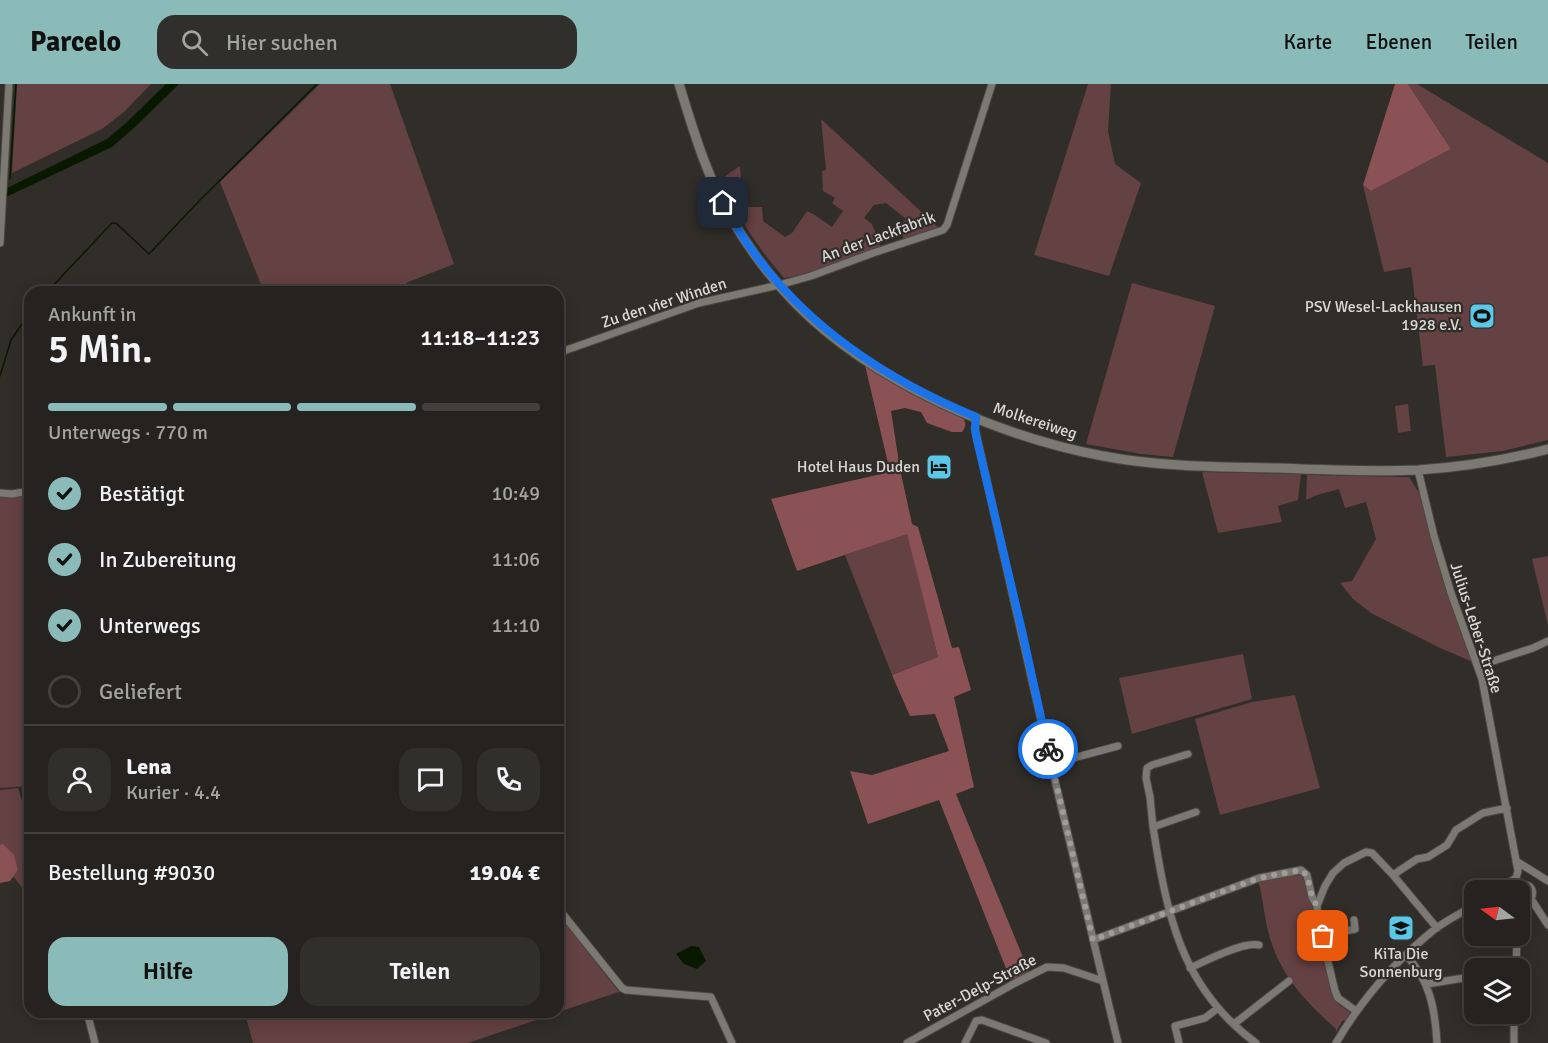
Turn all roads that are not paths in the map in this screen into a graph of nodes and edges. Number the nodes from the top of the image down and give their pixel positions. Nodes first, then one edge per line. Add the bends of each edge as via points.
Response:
1 (9, 84) edge
2 (679, 84) edge
3 (992, 84) edge
4 (0, 243) edge
5 (779, 285) junction
6 (564, 351) edge
7 (976, 417) junction
8 (1548, 449) edge
9 (1418, 470) junction
10 (24, 492) edge
11 (0, 493) edge
12 (1548, 641) edge
13 (1478, 666) junction
14 (1118, 746) dead end
15 (1188, 754) dead end
16 (1051, 764) junction
17 (1507, 808) junction
18 (1196, 812) dead end
19 (1153, 826) junction
20 (1516, 861) junction
21 (1393, 875) junction
22 (1513, 880) edge
23 (1548, 881) edge
24 (1530, 886) edge
25 (1531, 899) joint
26 (1317, 906) junction
27 (1464, 911) edge
28 (1170, 912) junction
29 (564, 916) edge
30 (1354, 920) dead end
31 (1548, 925) edge
32 (1437, 928) junction
33 (1323, 936) junction
34 (1093, 940) junction
35 (1259, 945) dead end
36 (1406, 954) junction
37 (1190, 968) junction
38 (1464, 978) dead end
39 (1103, 981) junction
40 (1289, 981) dead end
41 (1427, 984) junction
42 (1218, 1008) junction
43 (1356, 1011) junction
44 (89, 1018) edge
45 (1234, 1024) junction
46 (1514, 1024) edge
47 (1343, 1031) junction
48 (95, 1043) edge
49 (732, 1043) edge
50 (907, 1043) edge
51 (965, 1043) edge
52 (1046, 1043) edge
53 (1118, 1043) edge
54 (1179, 1043) edge
55 (1256, 1043) edge
56 (1336, 1043) edge
57 (1346, 1043) edge
58 (1437, 1043) edge
59 (1514, 1043) edge

1 - 4 street
2 - 5 main road, Molkereiweg via 717,192 742,237
3 - 5 street, An der Lackfabrik via 943,230
5 - 6 street, Zu den vier Winden via 699,303
5 - 7 main road, Molkereiweg via 820,325 877,367
7 - 9 main road, Molkereiweg via 1061,446 1138,462 1196,467
7 - 16 street via 977,440
8 - 9 main road, Molkereiweg via 1500,461
9 - 13 street, Julius-Leber-Straße via 1448,584
10 - 11 street
12 - 13 street
13 - 17 street, Julius-Leber-Straße
14 - 16 street
15 - 19 street via 1147,768
16 - 34 street
17 - 20 street, Julius-Leber-Straße
17 - 21 street via 1483,813 1456,830 1447,846
18 - 19 street
19 - 28 street
20 - 22 street via 1518,872
20 - 23 street
21 - 26 street via 1372,853 1366,852 1333,873
21 - 32 street
24 - 25 street via 1534,894
25 - 31 street
26 - 28 street via 1307,875 1301,870 1259,878
26 - 33 street
27 - 32 street
28 - 34 street
28 - 37 street
29 - 49 street via 622,988 711,997
30 - 33 street via 1355,930
32 - 36 street
33 - 43 street via 1338,998
34 - 39 street
35 - 37 street via 1252,943
36 - 41 street
36 - 43 street
37 - 42 street
38 - 41 street
39 - 50 street, Pater-Delp-Straße via 1064,968 1047,967
39 - 53 street
40 - 45 street
41 - 58 street
42 - 45 street
42 - 54 street via 1205,1018 1175,1026
43 - 47 street
44 - 48 street
45 - 55 street
46 - 59 street
47 - 56 street
47 - 57 street
51 - 52 street via 976,1021 982,1020

